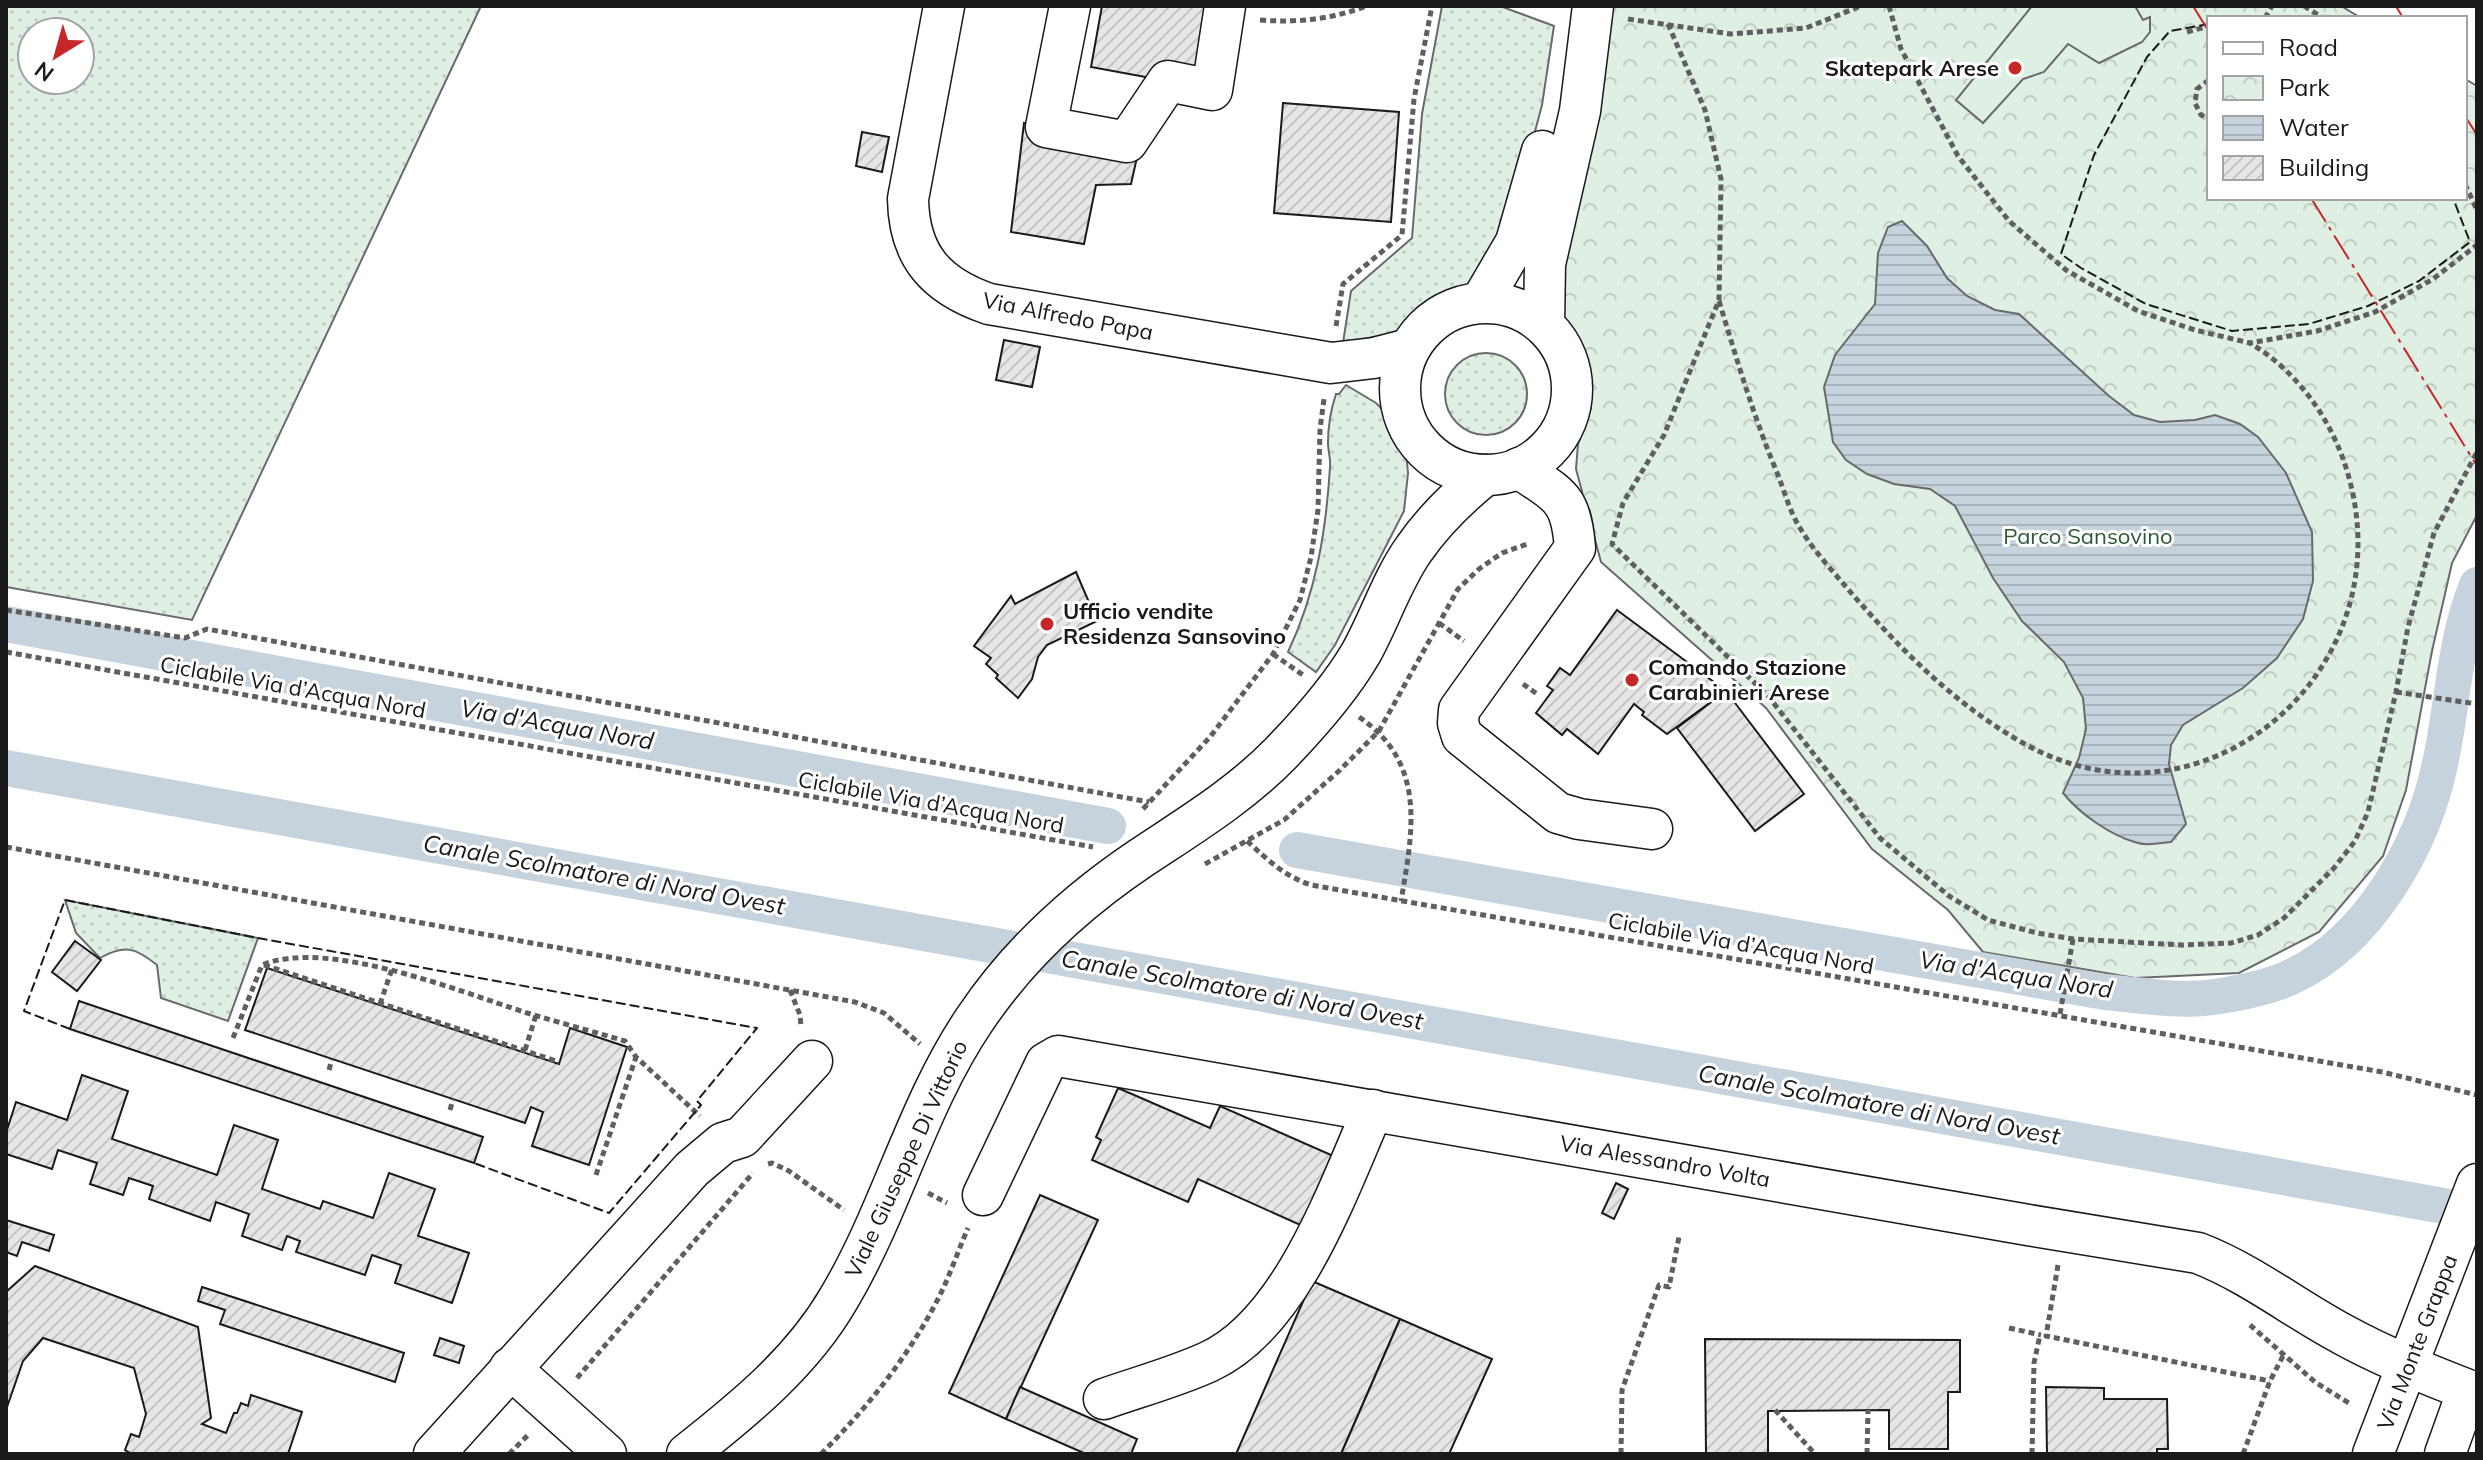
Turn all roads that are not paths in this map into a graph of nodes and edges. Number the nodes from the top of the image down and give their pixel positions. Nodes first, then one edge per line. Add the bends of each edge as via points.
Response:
1 (944, 6) edge
2 (1070, 6) edge
3 (1570, 6) edge
4 (1225, 8) edge
5 (1606, 12) edge
6 (1481, 302) junction
7 (1544, 325) junction
8 (1409, 349) junction
9 (1333, 363) junction
10 (1399, 396) junction
11 (1422, 447) junction
12 (1502, 472) junction
13 (1412, 552) junction
14 (1652, 829) dead end
15 (812, 1061) dead end
16 (1373, 1110) junction
17 (2477, 1184) edge
18 (978, 1206) road end
19 (2405, 1366) junction
20 (510, 1368) junction
21 (2473, 1392) edge
22 (1104, 1399) dead end
23 (2380, 1436) edge
24 (434, 1454) edge
25 (606, 1454) edge
26 (687, 1454) edge
27 (2445, 1454) edge

1 - 9 street, Via Alfredo Papa via 908,199 920,255 946,284 989,304
2 - 4 street via 1046,127 1127,142 1168,81 1212,90
3 - 6 street via 1530,201 1516,242
5 - 7 street via 1545,264
6 - 7 street via 1525,312
6 - 8 street via 1451,309 1426,325
7 - 12 street via 1558,341 1572,382 1565,425 1538,458
8 - 9 street, Via Alfredo Papa
8 - 10 street
9 - 10 street, Via Alfredo Papa
10 - 11 street
11 - 12 street via 1462,471
11 - 13 street, Viale Giuseppe Di Vittorio via 1424,498
12 - 13 street, Viale Giuseppe Di Vittorio via 1449,505
12 - 14 street via 1560,497 1573,519 1575,548 1459,710 1462,736 1558,813
13 - 26 street, Viale Giuseppe Di Vittorio via 1359,656 1280,755 1214,812 1103,863 997,990 949,1060 839,1299 771,1384
15 - 20 street via 742,1137 723,1143 692,1169
16 - 18 street, Via Alessandro Volta via 1058,1056 1046,1063
16 - 19 street, Via Alessandro Volta via 2198,1253
16 - 22 street via 1307,1254 1255,1330 1210,1362
17 - 19 street, Via Monte Grappa
19 - 21 street, Via Alessandro Volta
19 - 23 street, Via Monte Grappa
20 - 24 street
20 - 25 street
21 - 27 street

